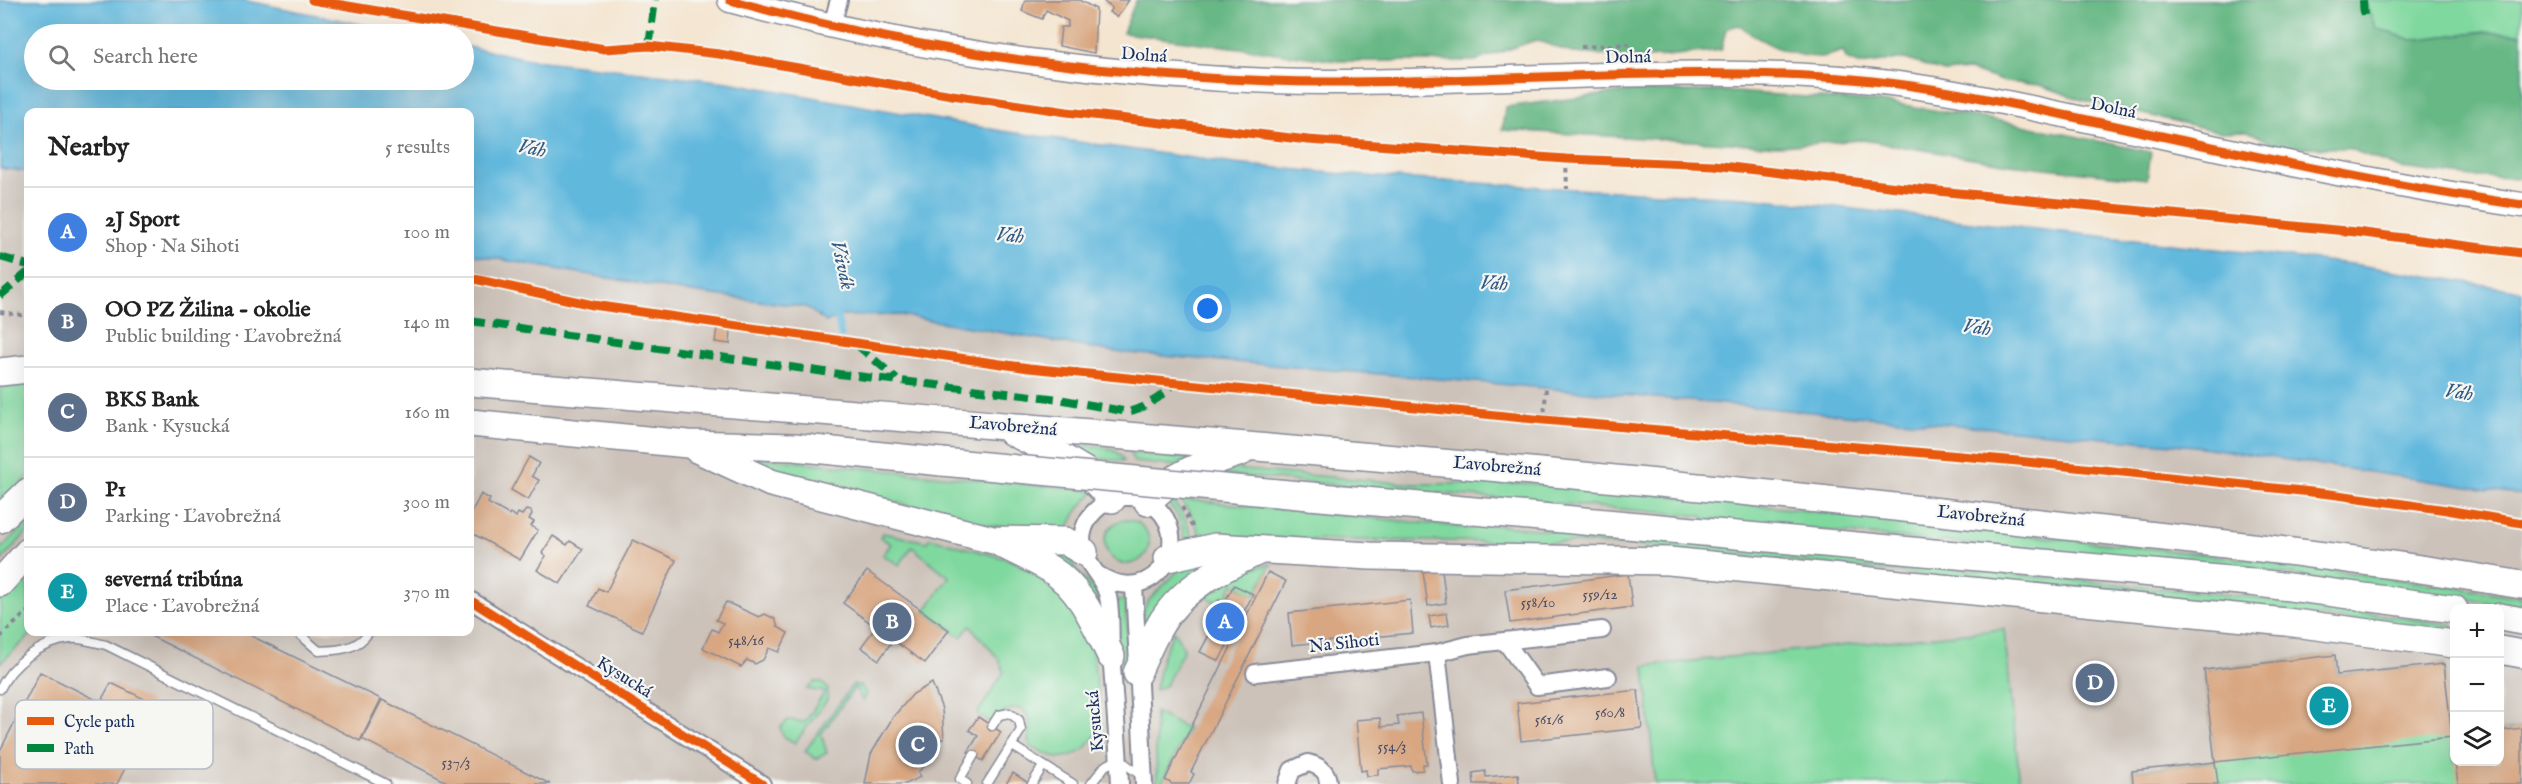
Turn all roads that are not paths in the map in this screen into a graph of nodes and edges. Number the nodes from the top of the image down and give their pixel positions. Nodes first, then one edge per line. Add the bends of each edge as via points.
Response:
1 (730, 0) edge
2 (838, 0) edge
3 (832, 25) junction
4 (2522, 205) edge
5 (24, 369) edge
6 (0, 372) edge
7 (474, 382) edge
8 (474, 423) edge
9 (998, 425) junction
10 (688, 444) junction
11 (1253, 448) junction
12 (24, 496) edge
13 (1112, 500) junction
14 (1148, 502) junction
15 (24, 518) edge
16 (0, 519) edge
17 (0, 539) edge
18 (993, 540) junction
19 (1262, 550) junction
20 (24, 556) edge
21 (1168, 558) junction
22 (1090, 563) junction
23 (0, 583) edge
24 (1134, 585) junction
25 (2522, 585) edge
26 (474, 603) edge
27 (2450, 608) edge
28 (2504, 618) edge
29 (2522, 621) edge
30 (1602, 630) dead end
31 (302, 636) edge
32 (366, 636) edge
33 (1505, 641) junction
34 (2450, 643) edge
35 (2504, 651) edge
36 (1437, 653) junction
37 (2522, 654) edge
38 (1111, 656) junction
39 (1137, 673) junction
40 (1255, 673) dead end
41 (1608, 677) dead end
42 (0, 688) edge
43 (992, 726) dead end
44 (1011, 745) junction
45 (974, 756) dead end
46 (1119, 759) junction
47 (1043, 766) junction
48 (1143, 780) edge
49 (1060, 781) edge
50 (386, 784) edge
51 (762, 784) edge
52 (967, 784) edge
53 (987, 784) edge
54 (1032, 784) edge
55 (1072, 784) edge
56 (1091, 784) edge
57 (1120, 784) edge
58 (1287, 784) edge
59 (1328, 784) edge
60 (1452, 784) edge

1 - 3 main road, Dolná
2 - 3 street
3 - 4 main road, Dolná via 1022,59 1228,79 1334,82 1679,73 1827,77 1985,99 2312,168
5 - 6 main road
7 - 9 main road, Ľavobrežná
8 - 10 main road
9 - 11 main road, Ľavobrežná
9 - 13 main road via 1085,471
10 - 18 main road via 771,483
10 - 27 main road, bridge via 794,447 2251,582
11 - 14 main road via 1197,466 1161,487
11 - 25 main road, Ľavobrežná via 1715,487 2268,549
12 - 16 main road
13 - 14 street via 1130,497
13 - 22 street via 1100,506 1085,527 1082,539
14 - 21 street via 1159,510 1169,526
15 - 17 main road
18 - 22 main road via 1065,541
18 - 38 main road via 1050,568 1070,585 1085,604
19 - 21 main road via 1215,547
19 - 34 main road via 1370,556 1669,561 2286,621
19 - 39 main road via 1190,589 1159,626
20 - 23 main road
21 - 24 street via 1155,576
22 - 24 street via 1108,582
22 - 38 street, Kysucká via 1107,593
24 - 39 street
26 - 51 street, Kysucká
28 - 29 main road
30 - 33 street, Na Sihoti
31 - 32 lane via 319,651 344,650
33 - 36 street, Na Sihoti
33 - 41 street via 1537,686
35 - 37 main road
36 - 40 street, Na Sihoti
36 - 60 street
38 - 46 street, Kysucká
39 - 48 street
42 - 50 lane via 8,673 38,649 70,638 106,645
43 - 44 lane via 999,715 1009,713 1019,720 1021,730
44 - 47 lane
44 - 53 lane
45 - 52 lane via 960,779
46 - 48 lane
46 - 56 lane via 1105,765
46 - 57 street, Kysucká
47 - 49 lane
47 - 54 lane
49 - 55 lane
58 - 59 street via 1292,770 1308,763 1322,768

